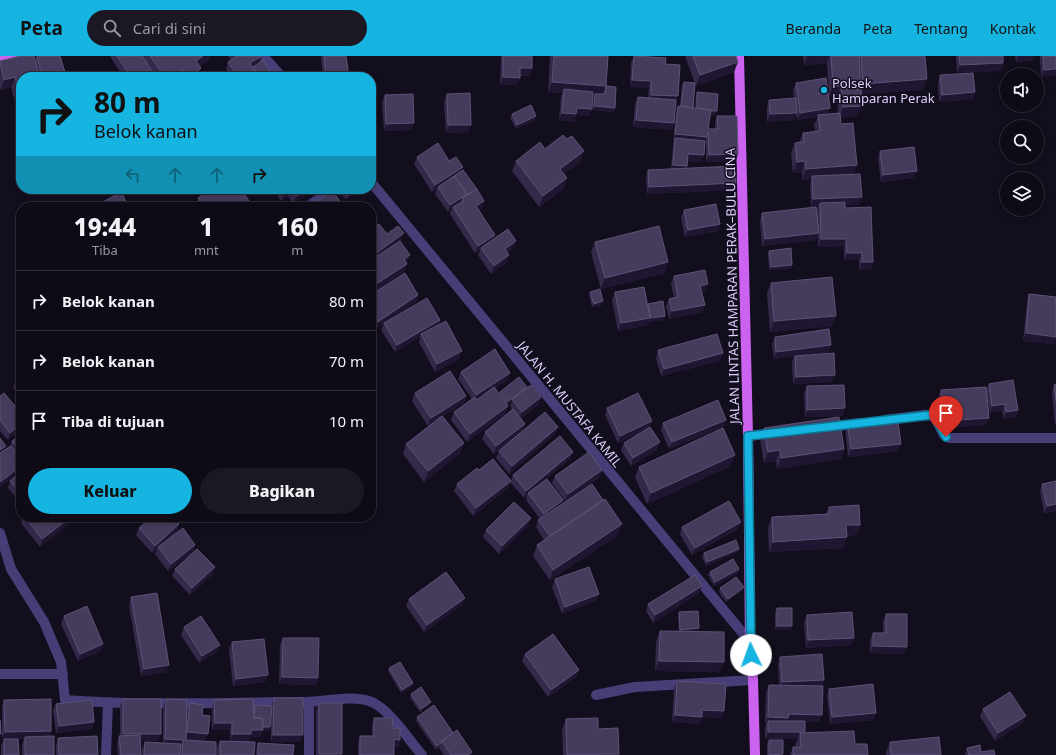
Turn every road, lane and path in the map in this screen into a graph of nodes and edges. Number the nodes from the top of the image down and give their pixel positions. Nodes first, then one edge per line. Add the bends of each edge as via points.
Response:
1 (29, 56) edge
2 (264, 56) edge
3 (739, 56) edge
4 (0, 60) edge
5 (278, 72) edge
6 (376, 188) edge
7 (326, 194) edge
8 (314, 202) edge
9 (818, 428) edge
10 (787, 432) edge
11 (748, 436) junction
12 (1056, 438) edge
13 (0, 533) edge
14 (750, 642) junction
15 (0, 674) edge
16 (63, 674) junction
17 (753, 680) junction
18 (596, 696) dead end
19 (309, 702) junction
20 (108, 703) junction
21 (106, 755) edge
22 (309, 755) edge
23 (422, 755) edge
24 (755, 755) edge

1 - 4 main road
2 - 5 street
3 - 11 main road, JALAN LINTAS HAMPARAN PERAK–BULU CINA
6 - 14 street, JALAN H. MUSTAFA KAMIL
7 - 8 street
9 - 12 street via 931,415 944,435 949,438
10 - 11 street
11 - 14 main road, JALAN LINTAS HAMPARAN PERAK–BULU CINA
13 - 16 street via 11,569 44,622 61,662
14 - 17 main road, JALAN LINTAS HAMPARAN PERAK–BULU CINA
15 - 16 street
16 - 20 street via 65,700
17 - 18 street via 635,686
17 - 24 main road, JALAN LINTAS HAMPARAN PERAK–BULU CINA
19 - 20 street
19 - 22 street
19 - 23 street via 355,699 371,702 388,714
20 - 21 street

